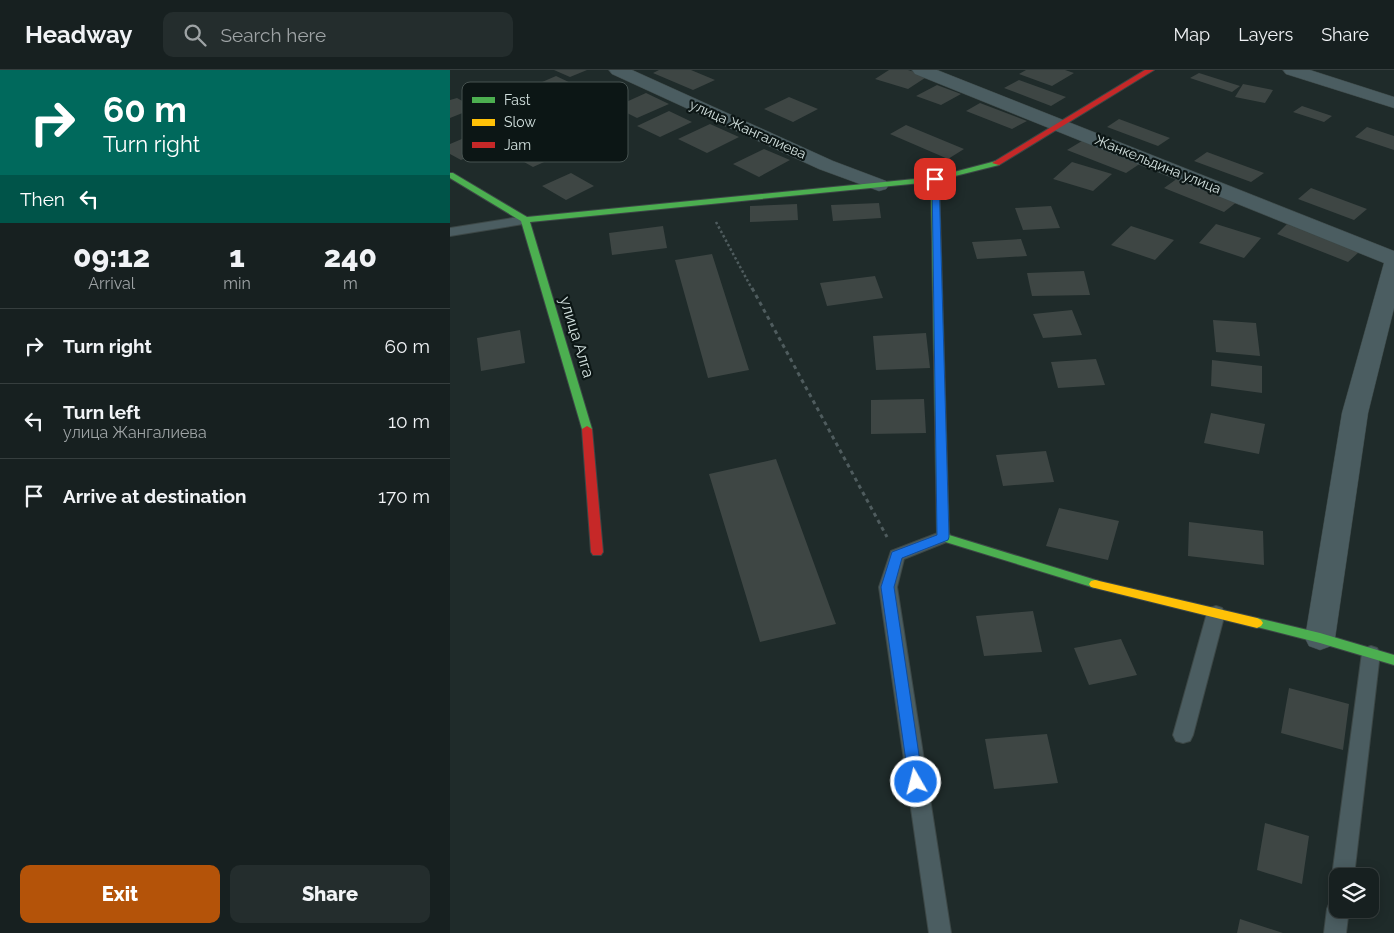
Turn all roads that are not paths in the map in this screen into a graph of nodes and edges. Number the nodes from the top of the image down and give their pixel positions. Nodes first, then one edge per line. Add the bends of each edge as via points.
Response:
1 (618, 70) edge
2 (921, 70) edge
3 (1150, 70) edge
4 (1292, 70) edge
5 (1394, 103) edge
6 (1060, 124) junction
7 (450, 175) edge
8 (935, 179) junction
9 (879, 185) junction
10 (525, 220) junction
11 (450, 232) edge
12 (1394, 259) edge
13 (1394, 264) edge
14 (943, 537) junction
15 (596, 552) dead end
16 (1216, 613) junction
17 (1320, 638) junction
18 (1371, 653) junction
19 (1394, 660) edge
20 (1183, 735) dead end
21 (1343, 868) edge
22 (1337, 918) edge
23 (940, 933) edge
24 (1335, 933) edge

1 - 9 street, улица Жангалиева
2 - 6 street, Жанкельдина улица
3 - 6 street
4 - 5 street
6 - 8 street via 1000,162
6 - 12 street, Жанкельдина улица
7 - 10 street
8 - 9 street
8 - 14 street
9 - 10 street
10 - 11 lane
10 - 15 street, улица Алга via 587,425
13 - 17 street via 1354,413
14 - 16 street via 1099,585
14 - 23 lane via 897,555 888,587
16 - 17 street
16 - 20 lane
17 - 18 street
18 - 19 street
18 - 21 lane
22 - 24 lane

